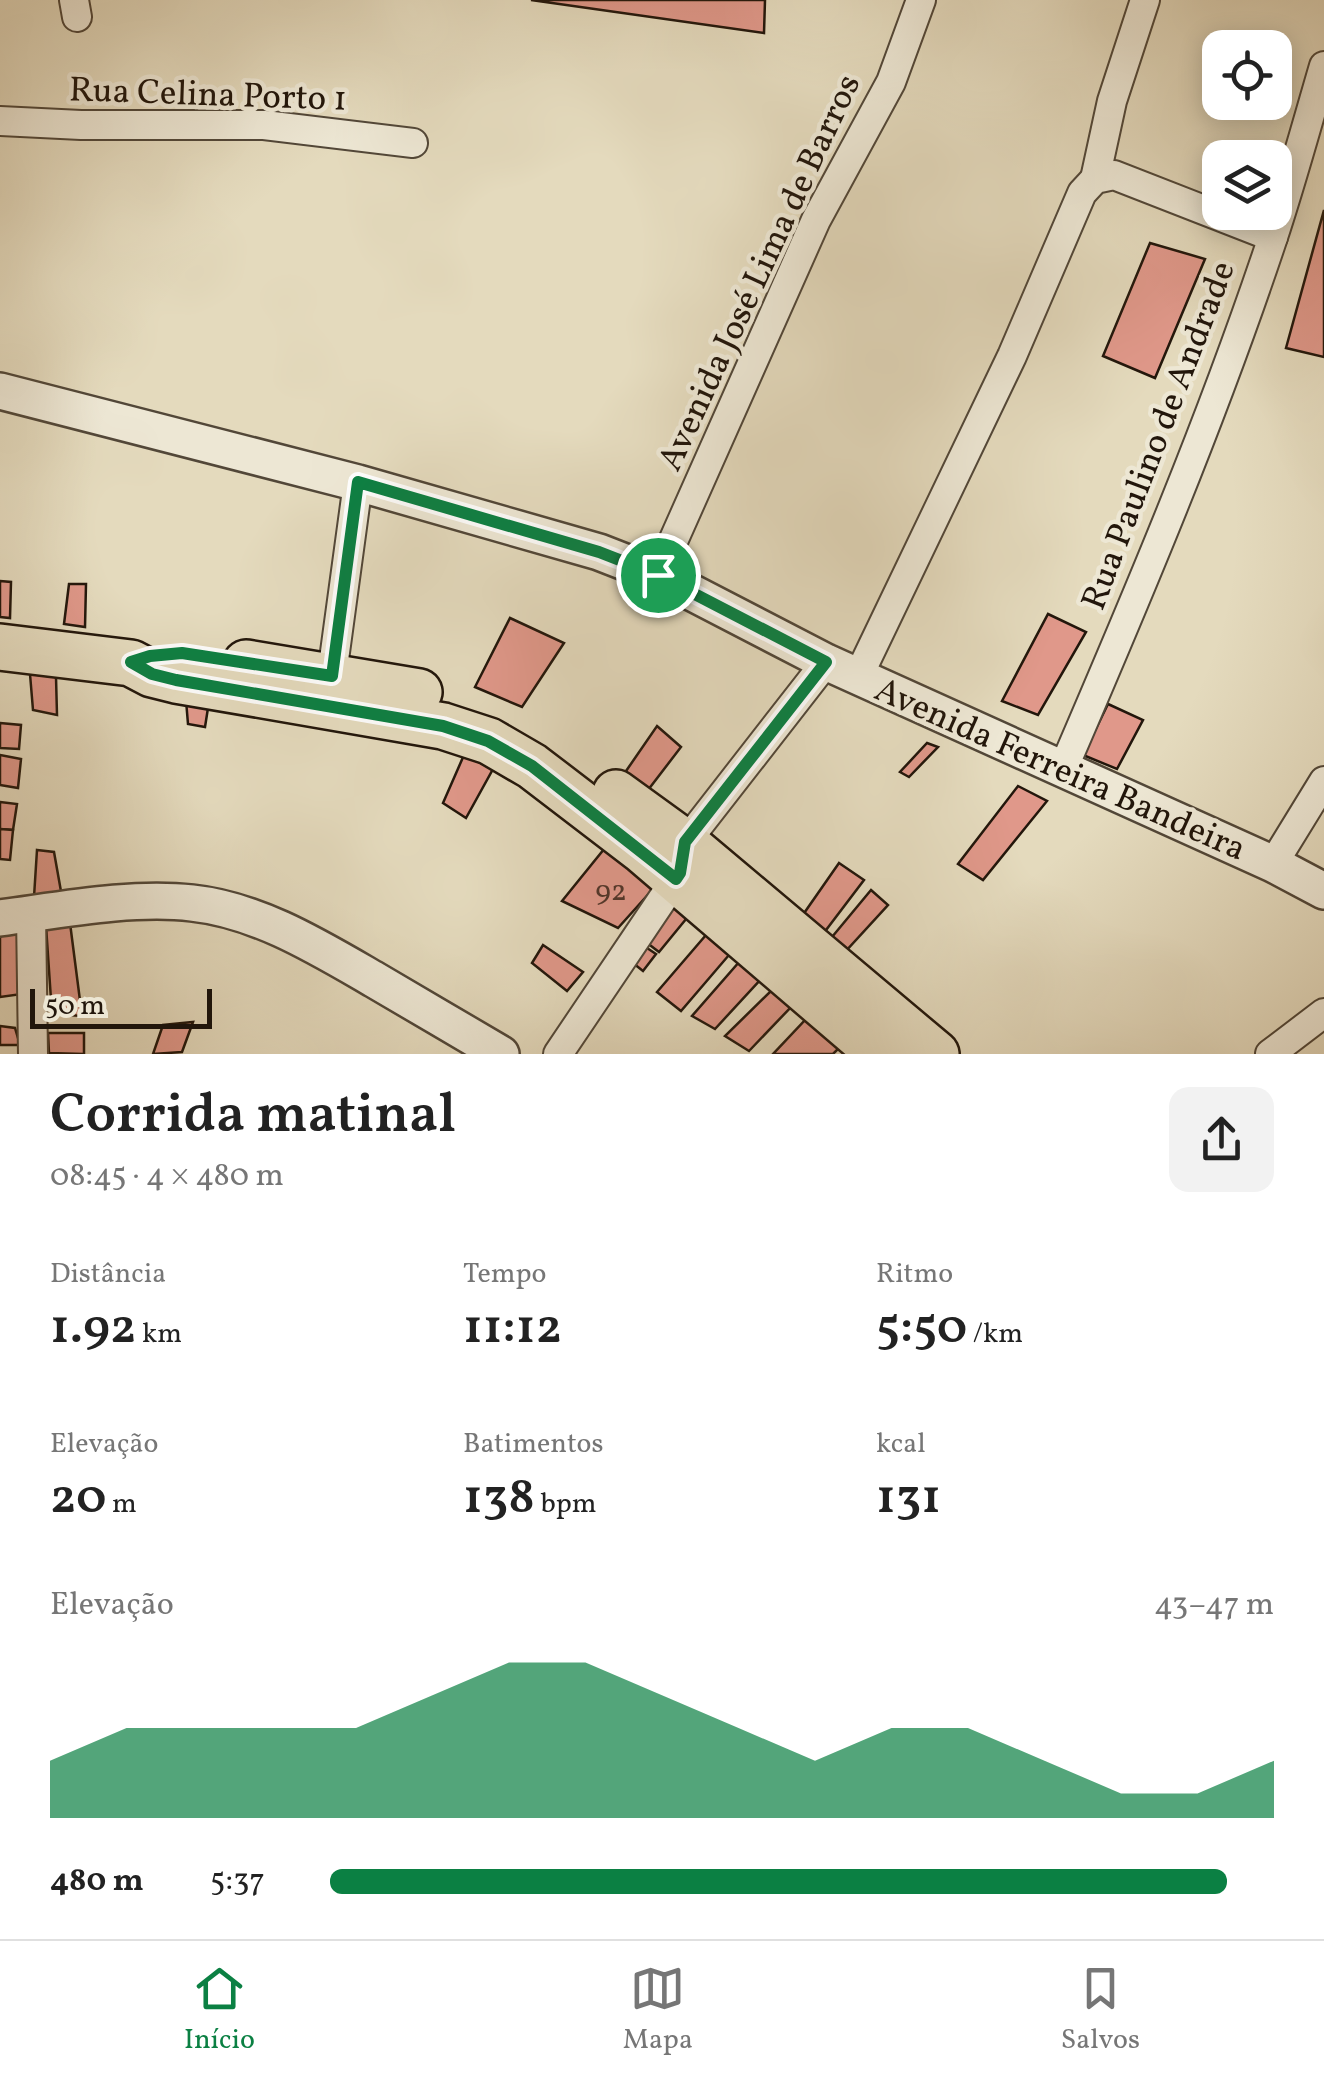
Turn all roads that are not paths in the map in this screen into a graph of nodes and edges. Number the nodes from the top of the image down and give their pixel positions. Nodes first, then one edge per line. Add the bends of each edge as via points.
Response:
1 (922, 0) edge
2 (1145, 0) edge
3 (1324, 66) edge
4 (0, 121) edge
5 (414, 143) dead end
6 (1095, 179) junction
7 (1273, 237) junction
8 (0, 390) edge
9 (358, 482) junction
10 (658, 575) junction
11 (0, 647) edge
12 (842, 670) junction
13 (330, 692) junction
14 (1064, 769) junction
15 (1324, 781) edge
16 (681, 861) junction
17 (1273, 864) junction
18 (1324, 891) edge
19 (15, 916) edge
20 (1324, 1013) edge
21 (33, 1054) edge
22 (501, 1054) edge
23 (558, 1054) edge
24 (880, 1054) edge
25 (936, 1054) edge
26 (1270, 1054) edge

1 - 10 street, Avenida José Lima de Barros via 890,82 816,220
2 - 6 street
3 - 7 street, Rua Paulino de Andrade
4 - 5 street, Rua Celina Porto 1 via 264,126
6 - 7 street via 1114,175
6 - 12 street via 1082,193 1012,356
7 - 14 street, Rua Paulino de Andrade via 1156,553
8 - 9 street, Avenida Ferreira Bandeira
9 - 10 street, Avenida Ferreira Bandeira
9 - 13 street
10 - 12 street, Avenida Ferreira Bandeira
11 - 13 main road via 131,662 176,680
12 - 14 street, Avenida Ferreira Bandeira
12 - 16 street
13 - 16 main road via 450,698 500,714 546,742
14 - 17 street, Avenida Ferreira Bandeira
15 - 17 street
16 - 23 street
16 - 24 main road
16 - 25 main road
17 - 18 street, Avenida Ferreira Bandeira
19 - 21 street
19 - 22 street via 151,901 231,911 314,946
20 - 26 street

